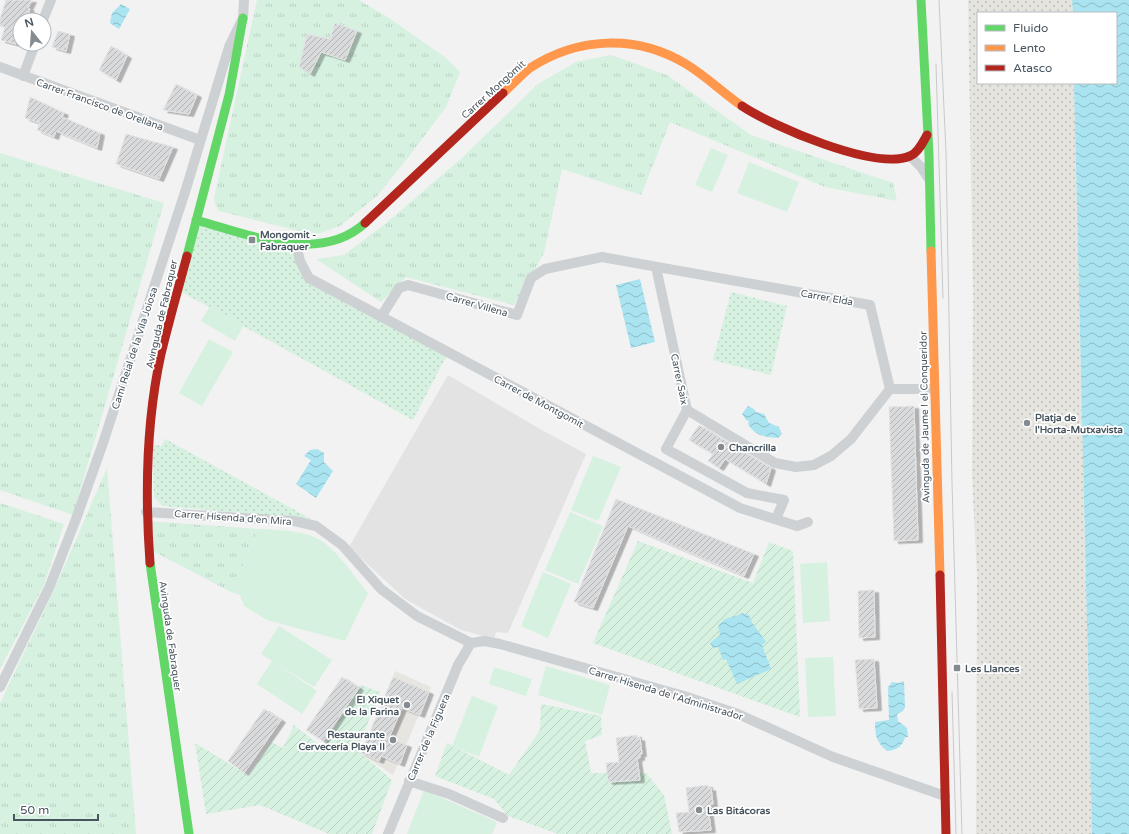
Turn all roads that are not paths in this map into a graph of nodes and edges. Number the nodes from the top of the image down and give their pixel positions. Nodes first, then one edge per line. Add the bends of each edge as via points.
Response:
1 (51, 0) edge
2 (244, 0) edge
3 (921, 0) edge
4 (47, 12) edge
5 (243, 18) junction
6 (32, 52) edge
7 (0, 67) edge
8 (24, 76) junction
9 (927, 135) junction
10 (200, 140) junction
11 (910, 156) junction
12 (929, 179) junction
13 (196, 220) junction
14 (296, 244) junction
15 (656, 267) junction
16 (381, 318) junction
17 (890, 389) junction
18 (934, 389) junction
19 (687, 410) junction
20 (146, 512) junction
21 (776, 519) junction
22 (808, 522) dead end
23 (471, 643) junction
24 (0, 687) edge
25 (409, 781) junction
26 (945, 796) junction
27 (503, 818) dead end
28 (189, 834) edge
29 (388, 834) edge
30 (946, 834) edge

1 - 4 street
2 - 5 street, Camí Reial de la Vila Joiosa
3 - 9 street, Avinguda de Jaume I el Conqueridor
5 - 10 street, Camí Reial de la Vila Joiosa via 229,47
5 - 13 street, Avinguda de Fabraquer via 229,95
6 - 8 street
7 - 8 street, Carrer Francisco de Orellana
8 - 10 street, Carrer Francisco de Orellana
9 - 11 street
9 - 12 street, Avinguda de Jaume I el Conqueridor
10 - 24 street, Camí Reial de la Vila Joiosa via 76,519 49,588
11 - 12 street
11 - 14 street, Carrer Mongòmit via 890,159 839,149 778,126 731,99 682,62 654,50 622,43 591,44 571,47 529,69 354,233 324,244
12 - 18 street, Avinguda de Jaume I el Conqueridor
13 - 14 street, Carrer Mongòmit
13 - 20 street, Avinguda de Fabraquer via 161,355 148,435
14 - 16 street, Carrer de Montgomit via 300,261 309,278
15 - 16 street, Carrer Villena via 602,257 545,269 531,278 517,315 408,285 399,288
15 - 17 street, Carrer Elda via 870,305
15 - 19 street, Carrer Saix
16 - 21 street, Carrer de Montgomit via 740,508
17 - 18 street
17 - 19 street, Carrer Saix via 851,439 832,456 814,465 796,467 775,463
18 - 26 street, Avinguda de Jaume I el Conqueridor
19 - 21 street via 666,449 747,493 784,500
20 - 23 street, Carrer Hisenda d'en Mira via 294,521 316,526 342,545 381,589 417,616
20 - 28 street, Avinguda de Fabraquer via 150,566
21 - 22 street, Carrer de Montgomit via 797,526
23 - 25 street, Carrer de la Figuera via 458,665
23 - 26 street, Carrer Hisenda de l'Administrador via 484,641 500,644 684,696 738,714 833,757
25 - 27 street via 449,794
25 - 29 street, Carrer de la Figuera
26 - 30 street, Avinguda de Jaume I el Conqueridor

